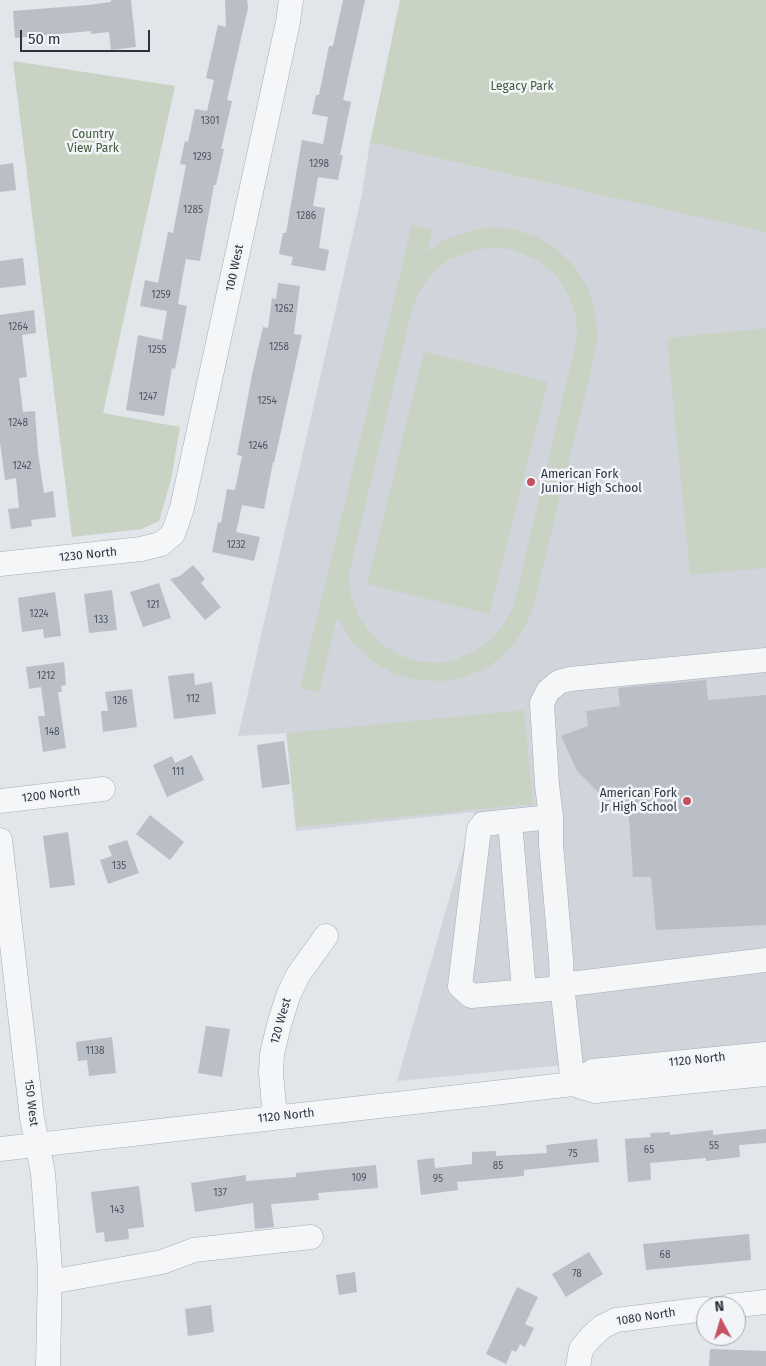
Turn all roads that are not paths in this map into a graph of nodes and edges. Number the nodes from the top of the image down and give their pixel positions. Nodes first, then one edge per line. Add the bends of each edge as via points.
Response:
1 (291, 0) edge
2 (173, 534) joint
3 (0, 564) edge
4 (766, 660) edge
5 (103, 789) dead end
6 (0, 801) edge
7 (551, 817) junction
8 (510, 821) junction
9 (0, 840) edge
10 (3, 883) edge
11 (326, 936) dead end
12 (766, 960) edge
13 (562, 986) junction
14 (524, 991) junction
15 (766, 1054) edge
16 (766, 1074) edge
17 (573, 1084) junction
18 (275, 1117) junction
19 (37, 1145) junction
20 (0, 1149) edge
21 (311, 1237) dead end
22 (50, 1282) junction
23 (766, 1302) edge
24 (746, 1304) edge
25 (696, 1310) edge
26 (48, 1366) edge
27 (578, 1366) edge

1 - 2 street, 100 West via 182,508
2 - 3 street, 1230 North via 161,544 141,549
4 - 7 street via 559,682 548,691 542,703
5 - 6 street, 1200 North
7 - 8 street
7 - 13 street
8 - 14 street
8 - 14 street via 484,824 479,829 460,986 471,996
9 - 10 street, 150 West
10 - 19 street, 150 West
11 - 18 street, 120 West via 298,975 279,1025 271,1073
12 - 13 street
13 - 14 street
13 - 17 street
15 - 17 street, 1120 North via 593,1071
16 - 17 street, 1120 North via 595,1091
17 - 18 street, 1120 North
18 - 19 street, 1120 North
19 - 20 street, 1120 North
19 - 22 street, 150 West via 43,1173
21 - 22 street via 194,1250 162,1262
22 - 26 street, 150 West
23 - 24 street
25 - 27 street, 1080 North via 616,1320 590,1337 581,1349

